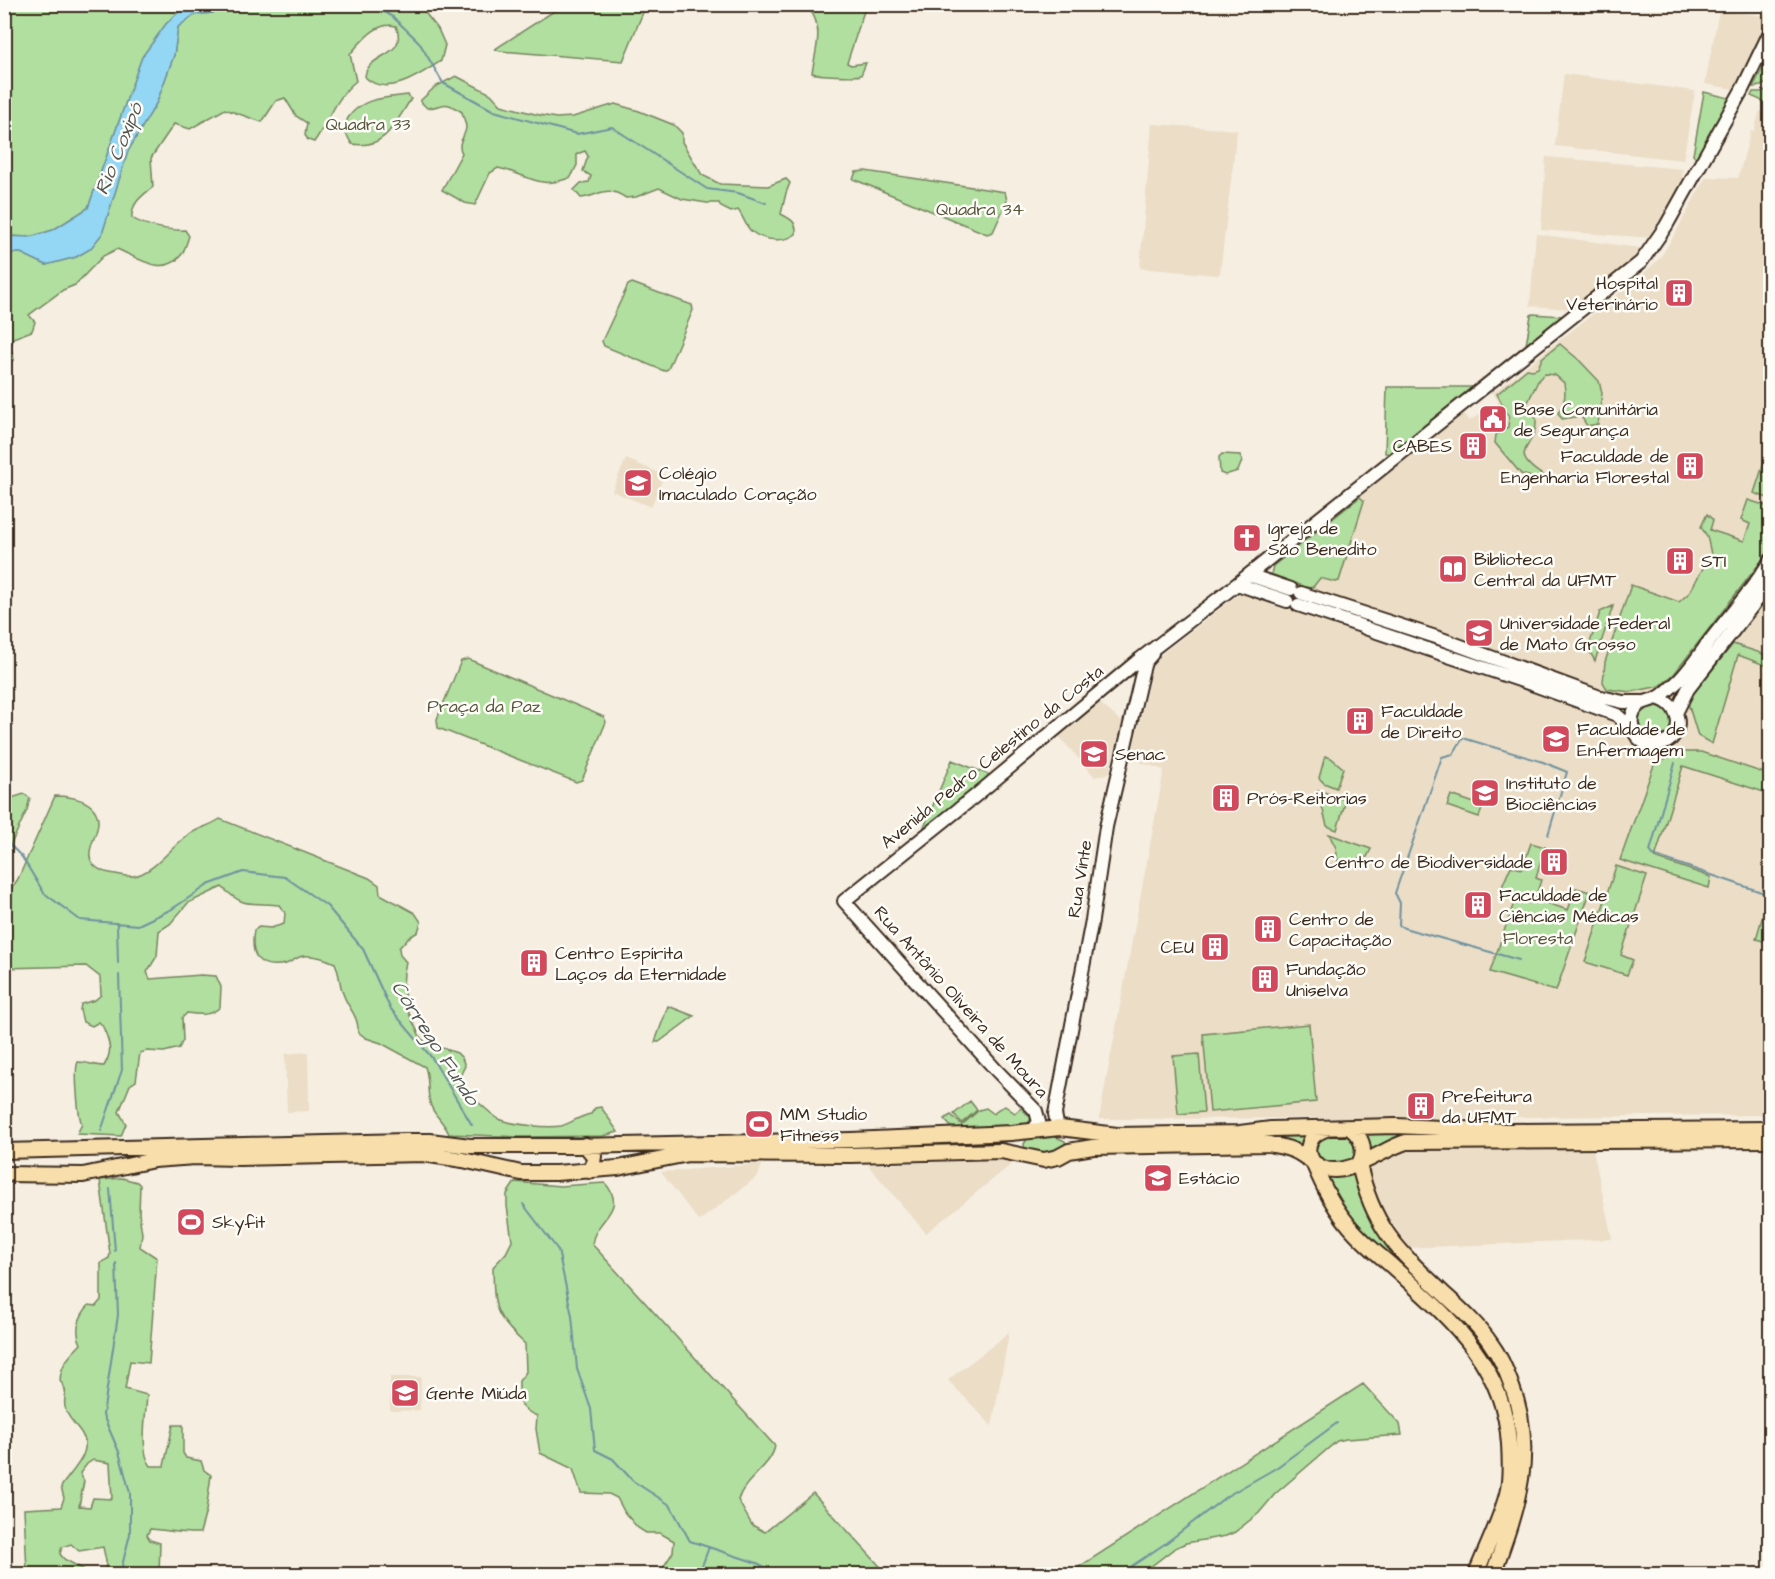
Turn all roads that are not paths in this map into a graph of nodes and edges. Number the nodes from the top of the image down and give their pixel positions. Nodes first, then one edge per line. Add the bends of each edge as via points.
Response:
1 (1770, 32) edge
2 (1770, 561) edge
3 (1249, 575) junction
4 (1770, 583) edge
5 (1237, 584) junction
6 (1294, 597) junction
7 (1366, 621) junction
8 (1163, 642) junction
9 (1656, 698) junction
10 (1642, 702) junction
11 (1677, 711) junction
12 (1633, 730) junction
13 (844, 901) joint
14 (1060, 1128) junction
15 (1329, 1128) junction
16 (1350, 1128) junction
17 (1770, 1129) edge
18 (1033, 1130) junction
19 (1770, 1140) edge
20 (585, 1145) junction
21 (84, 1148) junction
22 (4, 1151) edge
23 (1069, 1151) junction
24 (1015, 1153) junction
25 (1313, 1161) junction
26 (1359, 1164) junction
27 (590, 1172) junction
28 (4, 1174) edge
29 (83, 1175) junction
30 (1476, 1575) edge
31 (1493, 1575) edge

1 - 3 street via 1666,226 1641,262
2 - 9 street via 1680,679
3 - 5 street
3 - 6 street
4 - 11 street via 1688,688
5 - 6 street
5 - 8 street
6 - 7 street
7 - 10 street via 1439,638 1597,696
7 - 12 street via 1617,716
8 - 13 street, Avenida Pedro Celestino da Costa
8 - 14 street, Rua Vinte via 1145,662 1106,827 1055,1114
9 - 10 street
9 - 11 street
10 - 12 street via 1633,715
11 - 12 street via 1675,733 1663,743 1642,741
13 - 18 street, Rua Antônio Oliveira de Moura via 1036,1111 1039,1122
14 - 15 main road via 1117,1134
14 - 18 main road
14 - 23 main road via 1071,1138
15 - 16 main road
15 - 25 main road via 1317,1132 1310,1140 1308,1151
16 - 17 main road
16 - 26 main road via 1362,1142
18 - 20 main road via 851,1140
18 - 24 main road via 1020,1137
19 - 26 main road via 1406,1142
20 - 21 main road via 470,1146 405,1141
20 - 27 main road via 594,1156
21 - 22 main road
21 - 29 main road via 94,1160
23 - 24 main road via 1044,1160
23 - 25 main road via 1140,1145 1268,1144 1287,1147
24 - 27 main road via 688,1154
25 - 26 main road via 1332,1170
25 - 30 main road via 1331,1203 1348,1225 1466,1338 1498,1390 1508,1434 1507,1494
26 - 31 main road via 1370,1203 1384,1232 1490,1342 1518,1401 1524,1434 1523,1471 1516,1509
27 - 29 main road via 521,1173 423,1154 172,1158
28 - 29 main road

